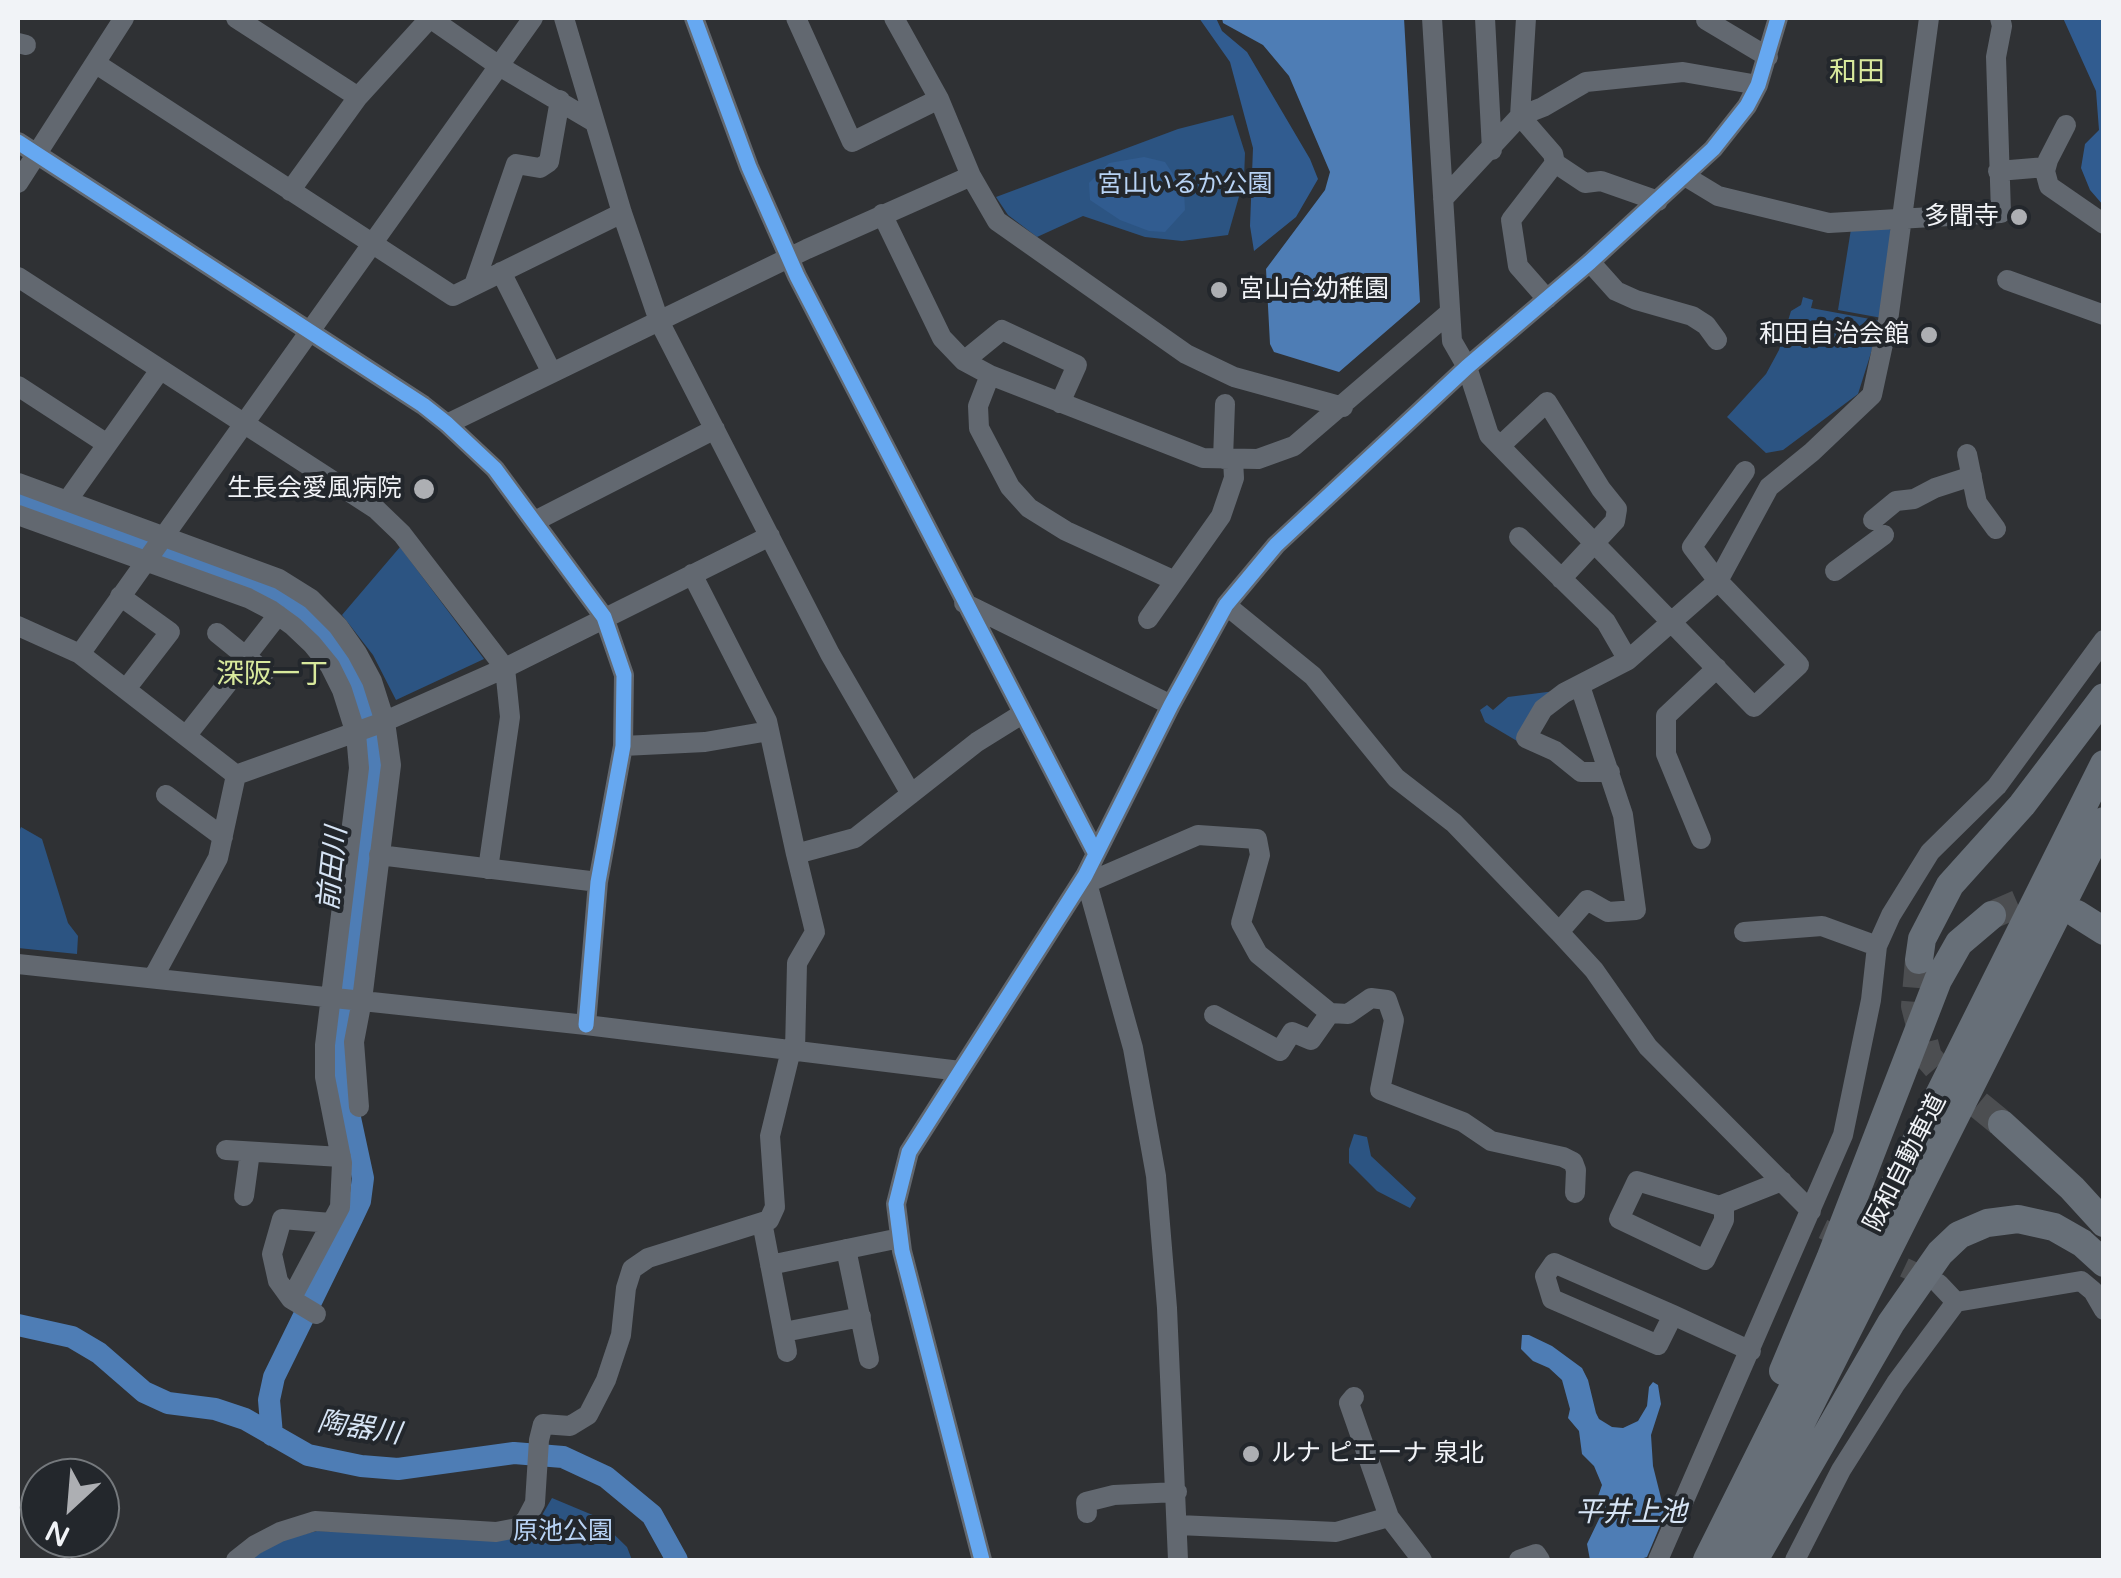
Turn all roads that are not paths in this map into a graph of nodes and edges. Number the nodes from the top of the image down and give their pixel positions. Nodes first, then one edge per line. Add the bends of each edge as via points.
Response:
1 (124, 18) edge
2 (236, 18) edge
3 (430, 18) edge
4 (533, 18) edge
5 (564, 18) edge
6 (694, 18) edge
7 (796, 18) edge
8 (894, 18) edge
9 (1432, 18) edge
10 (1485, 18) edge
11 (1526, 18) edge
12 (1706, 18) edge
13 (1778, 18) edge
14 (1929, 18) edge
15 (2000, 18) edge
16 (1768, 56) junction
17 (95, 63) junction
18 (499, 66) junction
19 (1758, 85) junction
20 (358, 97) junction
21 (938, 99) junction
22 (560, 100) junction
23 (1520, 116) junction
24 (594, 122) junction
25 (2066, 126) dead end
26 (18, 142) edge
27 (1492, 150) junction
28 (36, 154) junction
29 (1555, 163) junction
30 (2046, 166) junction
31 (1998, 171) junction
32 (971, 176) junction
33 (1685, 176) junction
34 (18, 183) edge
35 (290, 191) junction
36 (1443, 199) junction
37 (1658, 201) junction
38 (622, 213) junction
39 (882, 214) junction
40 (1901, 221) junction
41 (2104, 224) edge
42 (372, 240) junction
43 (790, 258) junction
44 (1590, 262) junction
45 (501, 272) junction
46 (18, 277) edge
47 (2007, 280) dead end
48 (474, 285) junction
49 (1547, 299) junction
50 (1449, 313) junction
51 (2104, 315) edge
52 (659, 320) junction
53 (310, 332) junction
54 (1716, 340) dead end
55 (964, 361) junction
56 (1468, 367) junction
57 (160, 370) junction
58 (552, 373) junction
59 (990, 375) junction
60 (18, 386) edge
61 (1060, 403) junction
62 (1225, 404) dead end
63 (1343, 406) junction
64 (447, 424) junction
65 (244, 426) junction
66 (715, 429) junction
67 (107, 444) junction
68 (1500, 446) junction
69 (1967, 454) dead end
70 (1228, 459) junction
71 (1745, 471) dead end
72 (1972, 476) junction
73 (18, 483) edge
74 (68, 501) junction
75 (18, 515) edge
76 (534, 521) junction
77 (1996, 529) dead end
78 (162, 535) junction
79 (770, 536) junction
80 (1520, 537) dead end
81 (1594, 542) junction
82 (143, 561) junction
83 (1835, 571) dead end
84 (692, 574) junction
85 (1561, 579) junction
86 (1174, 580) junction
87 (1718, 582) junction
88 (120, 596) junction
89 (964, 603) junction
90 (1226, 605) junction
91 (278, 615) junction
92 (604, 616) junction
93 (1148, 619) dead end
94 (1673, 621) junction
95 (18, 626) edge
96 (217, 633) dead end
97 (2104, 640) edge
98 (80, 654) junction
99 (246, 656) junction
100 (1628, 660) junction
101 (505, 668) junction
102 (1717, 668) junction
103 (266, 672) dead end
104 (227, 684) dead end
105 (1580, 686) junction
106 (126, 689) junction
107 (2104, 697) edge
108 (1171, 705) junction
109 (1022, 714) junction
110 (385, 722) junction
111 (769, 731) junction
112 (356, 734) junction
113 (186, 736) junction
114 (623, 746) junction
115 (2104, 764) edge
116 (1610, 772) junction
117 (236, 775) junction
118 (911, 794) junction
119 (166, 795) dead end
120 (2104, 821) edge
121 (223, 838) junction
122 (1702, 839) dead end
123 (796, 854) junction
124 (1096, 854) junction
125 (379, 855) junction
126 (488, 869) junction
127 (1086, 880) junction
128 (598, 882) junction
129 (1992, 914) tunnel mouth
130 (2077, 914) tunnel mouth
131 (2104, 931) edge
132 (1560, 932) junction
133 (1744, 932) dead end
134 (1878, 946) junction
135 (1919, 960) tunnel mouth
136 (18, 964) edge
137 (153, 978) junction
138 (332, 997) junction
139 (362, 1000) junction
140 (1330, 1013) junction
141 (1214, 1016) dead end
142 (586, 1025) junction
143 (793, 1050) junction
144 (960, 1071) junction
145 (328, 1092) junction
146 (2002, 1124) tunnel mouth
147 (226, 1150) dead end
148 (250, 1152) junction
149 (341, 1157) junction
150 (1782, 1181) junction
151 (1575, 1194) dead end
152 (244, 1196) dead end
153 (1724, 1204) junction
154 (1814, 1221) junction
155 (762, 1222) junction
156 (331, 1223) junction
157 (2104, 1223) edge
158 (900, 1238) junction
159 (846, 1248) junction
160 (770, 1264) junction
161 (2093, 1274) edge
162 (1939, 1284) tunnel mouth
163 (291, 1299) junction
164 (1956, 1302) junction
165 (2104, 1310) edge
166 (316, 1314) dead end
167 (1672, 1316) junction
168 (860, 1317) junction
169 (1751, 1350) junction
170 (870, 1359) dead end
171 (1354, 1397) dead end
172 (1177, 1492) junction
173 (1086, 1514) dead end
174 (1389, 1518) junction
175 (1178, 1525) junction
176 (236, 1560) edge
177 (982, 1560) edge
178 (1178, 1560) edge
179 (1422, 1560) edge
180 (1519, 1560) edge
181 (1540, 1560) edge
182 (1658, 1560) edge
183 (1704, 1560) edge
184 (1732, 1560) edge
185 (1754, 1560) edge
186 (1795, 1560) edge

1 - 17 street
2 - 20 street
3 - 18 street
3 - 20 street
4 - 18 street
5 - 24 street
6 - 43 street
7 - 21 street via 852,142
8 - 21 street
9 - 36 street
10 - 27 street
11 - 23 street
12 - 16 street
13 - 16 street
14 - 40 street
15 - 31 street
16 - 19 street
17 - 28 street
17 - 35 street
18 - 22 street
18 - 42 street
19 - 23 street via 1683,72 1586,82
19 - 33 street via 1734,124
20 - 35 street
21 - 32 street
22 - 24 street
22 - 48 street via 549,162 540,168 516,164
23 - 27 street
23 - 29 street
24 - 38 street
25 - 30 street
26 - 28 street
27 - 36 street
28 - 34 street
28 - 53 street
29 - 37 street via 1585,183 1601,181
29 - 49 street via 1511,220 1518,266
30 - 31 street
30 - 41 street via 2048,186
31 - 40 street via 2001,213
32 - 39 street
32 - 63 street via 997,221 1018,239 1186,354 1234,377
33 - 37 street
33 - 40 street via 1718,196 1800,218
35 - 42 street
36 - 50 street
37 - 44 street
38 - 45 street
38 - 52 street
39 - 43 street
39 - 55 street via 942,338
40 - 87 street via 1872,395 1769,486
42 - 48 street via 453,296
42 - 53 street
43 - 52 street
43 - 89 street
44 - 49 street
44 - 54 street via 1616,291 1692,316
45 - 48 street
45 - 58 street
46 - 57 street
47 - 51 street
49 - 56 street
50 - 56 street via 1452,341
50 - 63 street
52 - 58 street
52 - 66 street
53 - 64 street
53 - 65 street
55 - 59 street
55 - 61 street via 1002,330 1077,365
56 - 68 street via 1490,435
56 - 90 street via 1276,545
57 - 65 street
57 - 67 street
58 - 64 street
59 - 61 street
59 - 86 street via 978,406 979,428 1010,487 1066,531
60 - 67 street
61 - 70 street via 1203,458
62 - 70 street
63 - 70 street via 1294,446 1269,457
64 - 76 street via 495,469
65 - 78 street
65 - 101 street via 376,508
66 - 76 street
66 - 79 street
67 - 74 street
68 - 81 street
68 - 81 street via 1547,402 1618,510
69 - 72 street
70 - 86 street via 1234,478 1221,516
71 - 87 street via 1692,547
72 - 77 street via 1977,503
72 - 83 street via 1914,500 1896,500
73 - 74 street
74 - 78 street
75 - 82 street
76 - 92 street
78 - 82 street
78 - 110 street via 279,579 311,599 356,653
79 - 84 street
79 - 118 street
80 - 85 street
81 - 85 street
81 - 94 street
82 - 88 street
82 - 91 street
84 - 92 street
84 - 111 street
85 - 100 street via 1606,622
86 - 93 street
87 - 94 street
87 - 102 street via 1799,664 1754,707
88 - 98 street
88 - 106 street via 170,632
89 - 108 street
89 - 109 street
90 - 108 street
90 - 132 street via 1313,676 1396,778 1454,823
91 - 99 street
91 - 112 street via 330,666
92 - 101 street
92 - 114 street via 624,675
94 - 100 street
94 - 102 street
95 - 98 street
96 - 99 street
97 - 134 street via 1996,786 1930,852
98 - 106 street
99 - 103 street
100 - 105 street
101 - 110 street
101 - 126 street via 510,717
102 - 122 street via 1666,716 1666,754
104 - 113 street
105 - 116 street
105 - 116 street via 1543,709 1526,738 1581,772
106 - 113 street
107 - 135 highway via 1950,885 1922,939
108 - 124 street
109 - 118 street
109 - 124 street
110 - 112 street
110 - 125 street via 391,765
111 - 114 street
111 - 123 street
112 - 117 street
112 - 138 street via 360,768
113 - 117 street
114 - 128 street
115 - 183 highway, 阪和自動車道
116 - 132 street via 1632,860 1636,910 1608,912 1587,900
117 - 121 street
118 - 123 street via 856,838
119 - 121 street
120 - 184 highway, 阪和自動車道
121 - 137 street
123 - 143 street via 815,932 797,964
124 - 127 street
125 - 126 street
125 - 139 street
126 - 128 street
127 - 140 street via 1198,835 1257,839 1260,855 1241,923 1258,954
127 - 144 street
127 - 172 street via 1133,1048 1156,1176
128 - 142 street
129 - 183 highway via 1959,944 1938,980
130 - 131 highway
132 - 150 street via 1648,1047
133 - 134 street via 1822,926
134 - 154 street via 1844,1136
136 - 137 street
137 - 138 street
138 - 139 street
138 - 145 street
139 - 142 street
139 - 145 street via 354,1042 357,1096
140 - 141 street via 1310,1040 1292,1032 1280,1052
140 - 151 street via 1348,1014 1372,998 1386,1000 1394,1020 1380,1090 1491,1140 1563,1156 1576,1170
142 - 143 street
143 - 144 street
143 - 155 street via 770,1136 776,1207
144 - 158 street via 908,1152 896,1204
145 - 149 street
146 - 157 highway
147 - 148 street
148 - 149 street
148 - 152 street
149 - 156 street via 340,1207
150 - 153 street
150 - 154 street
153 - 153 street via 1724,1220 1705,1260 1619,1219 1637,1181
154 - 169 street
155 - 160 street
155 - 176 street via 632,1269 621,1334 588,1415 570,1426 544,1424 535,1504 526,1520 506,1531 315,1521 280,1532
156 - 163 street
156 - 163 street via 282,1219 272,1254
158 - 159 street
158 - 177 street
159 - 160 street
159 - 168 street
160 - 168 street via 785,1342
161 - 164 street
161 - 165 street
161 - 185 highway via 2082,1243 2054,1227 2018,1219 1960,1234 1891,1322
162 - 164 street
163 - 166 street
164 - 186 street via 1850,1455
167 - 167 street via 1554,1262 1544,1276 1552,1299 1658,1345
167 - 169 street
168 - 170 street
169 - 182 street
171 - 174 street via 1349,1403
172 - 173 street via 1114,1495 1086,1502
172 - 175 street
174 - 175 street via 1336,1532
174 - 179 street
175 - 178 street
180 - 181 street via 1536,1554

